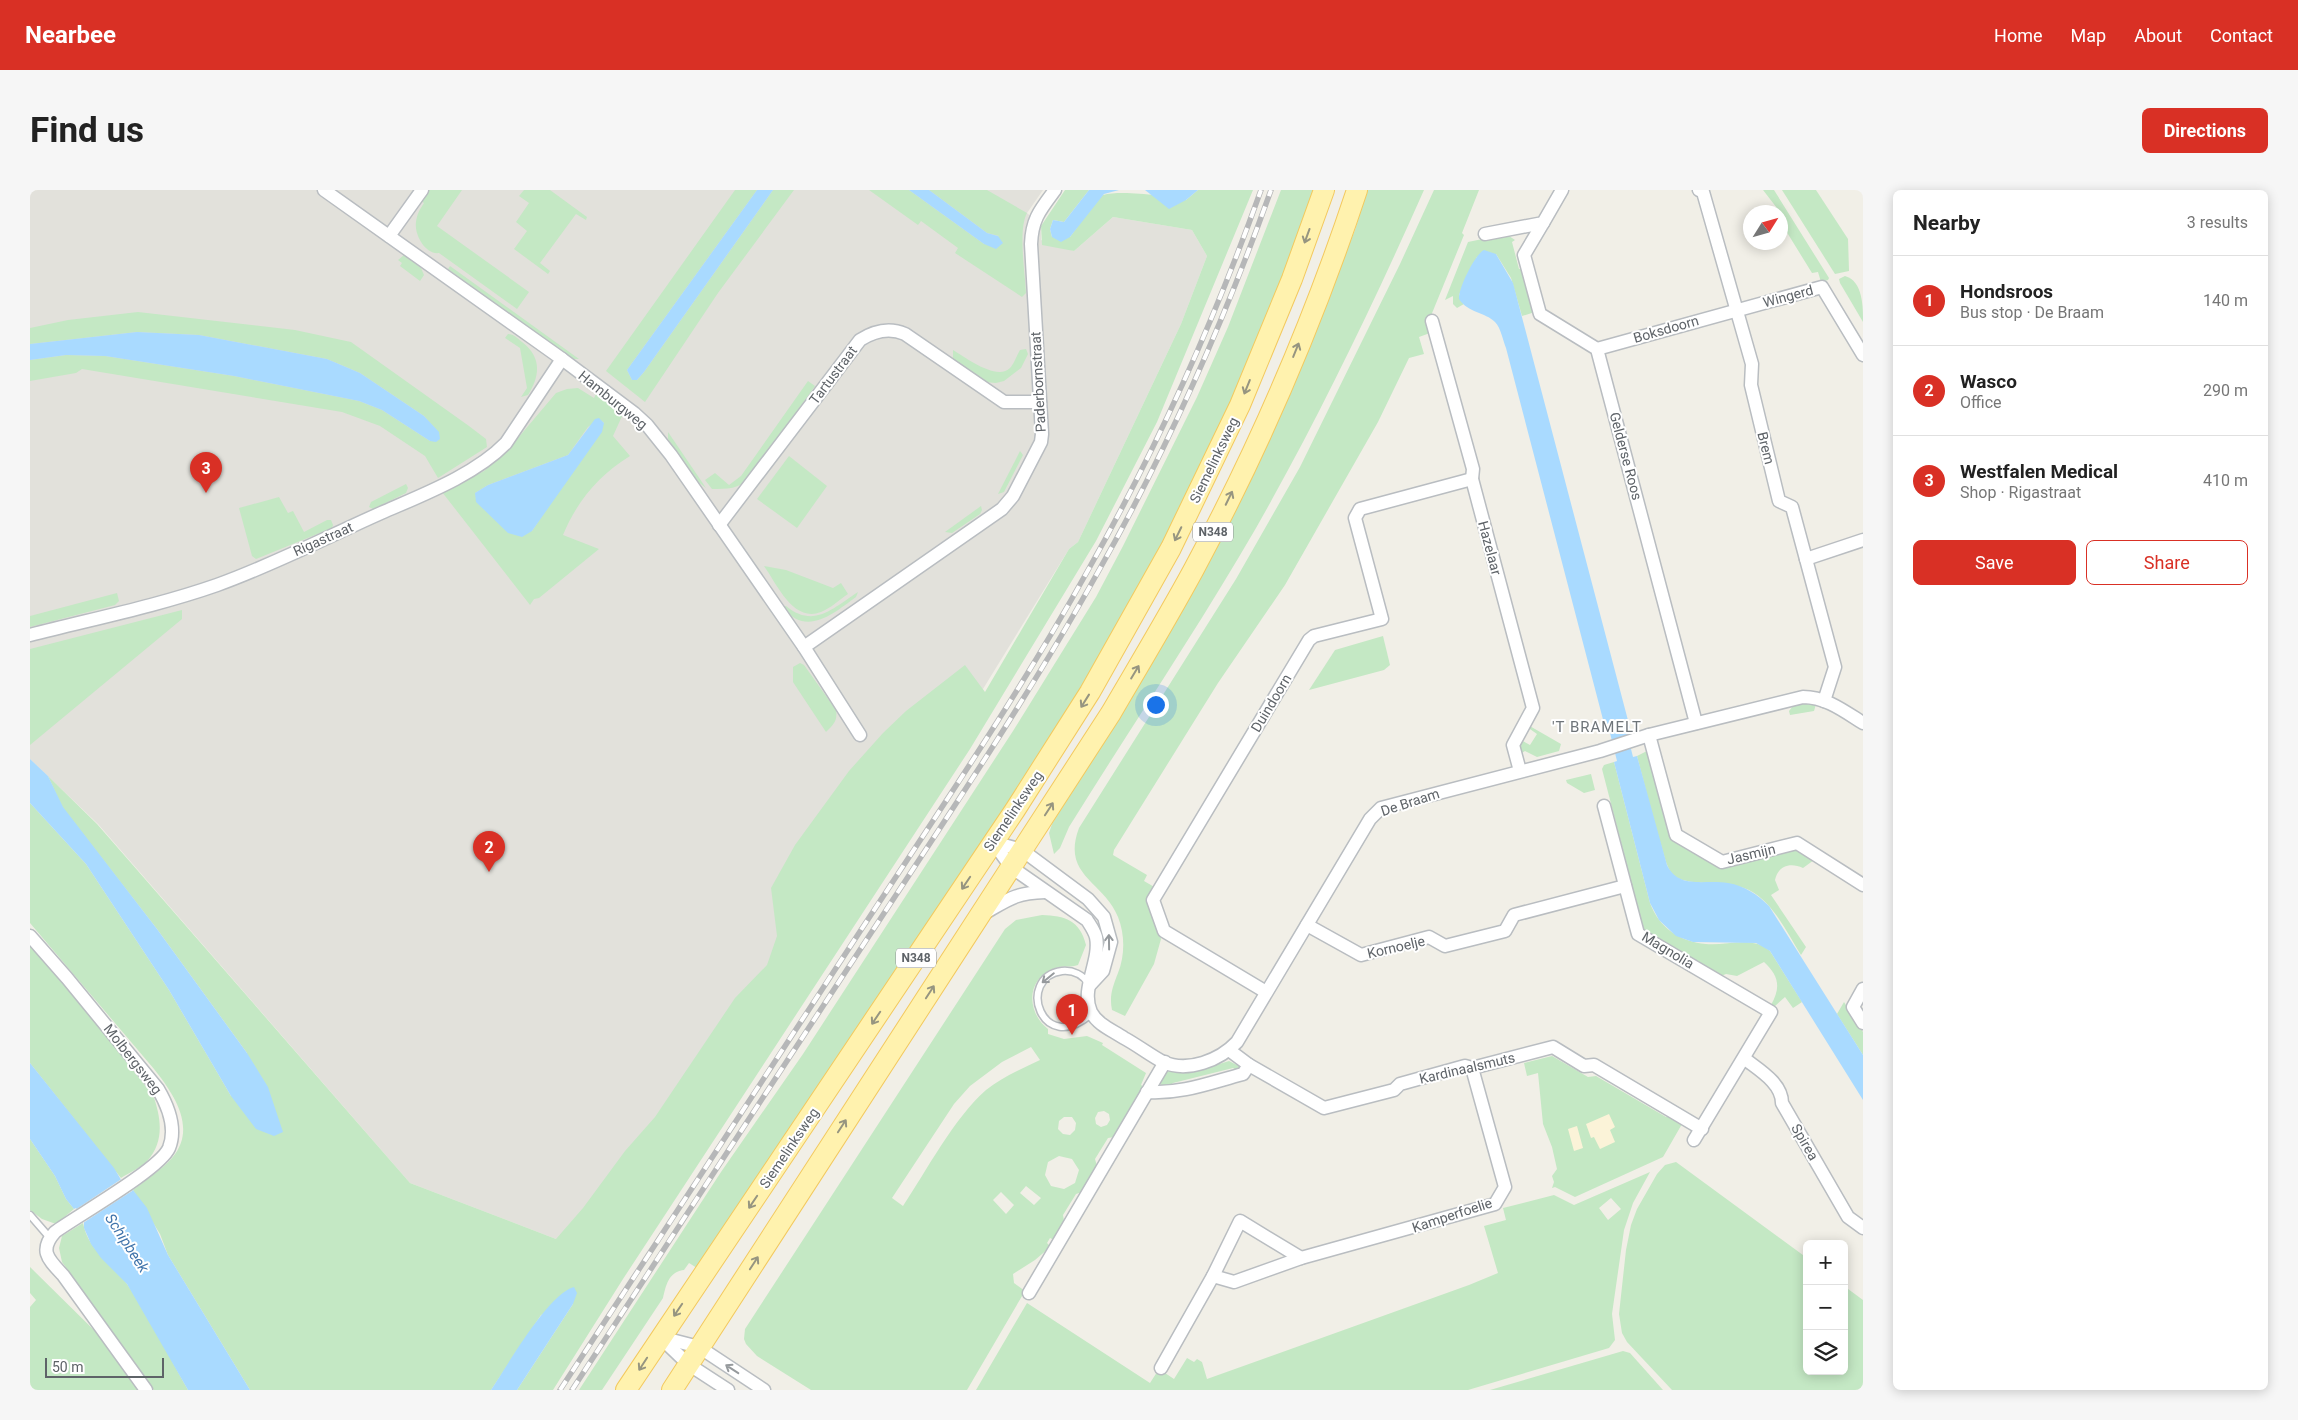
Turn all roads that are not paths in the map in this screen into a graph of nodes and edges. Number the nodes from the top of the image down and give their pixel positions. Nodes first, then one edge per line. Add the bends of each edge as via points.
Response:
1 (324, 190) edge
2 (422, 190) edge
3 (1055, 190) edge
4 (1324, 190) edge
5 (1356, 190) edge
6 (1562, 190) edge
7 (1699, 190) edge
8 (1543, 223) junction
9 (1485, 234) dead end
10 (389, 236) junction
11 (1735, 310) junction
12 (1432, 321) dead end
13 (1597, 349) junction
14 (1863, 356) edge
15 (562, 359) junction
16 (1040, 402) junction
17 (1472, 479) junction
18 (719, 525) junction
19 (1863, 540) edge
20 (1806, 558) junction
21 (30, 635) edge
22 (804, 647) junction
23 (1824, 700) junction
24 (1863, 723) edge
25 (1696, 724) junction
26 (860, 735) dead end
27 (1643, 737) junction
28 (1520, 771) junction
29 (1604, 806) dead end
30 (993, 842) junction
31 (1022, 850) junction
32 (1011, 867) junction
33 (1863, 885) edge
34 (1625, 886) junction
35 (1045, 892) junction
36 (980, 916) junction
37 (1307, 925) junction
38 (30, 936) edge
39 (1090, 985) junction
40 (1863, 989) edge
41 (1266, 992) junction
42 (1092, 1013) junction
43 (1863, 1023) edge
44 (1229, 1050) junction
45 (1744, 1059) junction
46 (1165, 1062) junction
47 (1249, 1065) junction
48 (1472, 1068) junction
49 (1147, 1092) junction
50 (1702, 1130) junction
51 (1694, 1140) dead end
52 (30, 1215) edge
53 (1863, 1228) edge
54 (50, 1238) junction
55 (1301, 1258) junction
56 (1213, 1276) junction
57 (1029, 1293) dead end
58 (660, 1337) junction
59 (699, 1348) junction
60 (688, 1364) junction
61 (1161, 1368) dead end
62 (146, 1390) edge
63 (626, 1390) edge
64 (672, 1390) edge
65 (728, 1390) edge
66 (764, 1390) edge

1 - 10 street, Hamburgweg
2 - 10 street
3 - 16 street, Paderbornstraat via 1032,227
4 -> 30 main road, Siemelinksweg / N348 via 1292,279 1240,405 1171,548 1090,692
31 -> 5 main road, Siemelinksweg / N348 via 1111,713 1195,566 1293,359
6 - 8 street
7 - 11 street, Brem via 1703,192
8 - 9 street
8 - 13 street via 1524,255 1540,314
10 - 15 street, Hamburgweg
11 - 13 street, Boksdoorn
11 - 14 street, Wingerd via 1822,287
11 - 20 street, Brem via 1752,364 1751,385 1779,501 1792,507
12 - 17 street, Hazelaar via 1473,469
13 - 25 street, Gelderse Roos
15 - 18 street, Hamburgweg via 647,425
15 - 21 street, Rigastraat via 496,453 420,496 234,579 183,596
16 - 18 street, Tartustraat via 1004,402 905,334 875,332 860,340
16 - 22 street, Paderbornstraat via 1041,442 1008,503
17 - 28 street, Hazelaar via 1533,708 1513,745
17 - 41 street, Duindoorn via 1360,510 1355,518 1382,619 1309,640 1153,900 1164,931
18 - 22 street, Hamburgweg
19 - 20 street
20 - 23 street, Brem via 1835,667
22 - 26 street, Hamburgweg
23 - 24 street, De Braam
23 - 25 street, De Braam via 1803,696
25 - 27 street, De Braam
27 - 28 street, De Braam
27 - 33 street, Jasmijn via 1676,835 1722,862 1797,843
28 - 37 street, De Braam via 1381,808 1370,819
29 - 34 street, Magnolia
30 - 31 street
30 - 32 street
30 -> 58 main road, Siemelinksweg / N348
31 - 32 main road, Siemelinksweg / N348
39 -> 31 street via 1103,970 1111,942 1104,917 1088,899
32 - 35 street
32 - 36 main road, Siemelinksweg / N348
34 - 37 street, Kornoelje via 1514,915 1505,931 1444,946 1429,937 1361,955
34 - 45 street, Magnolia via 1638,934 1771,1012
35 - 36 street via 1015,895
35 - 39 street via 1087,920 1093,930 1096,954
59 -> 36 main road, Siemelinksweg / N348
37 - 41 street, De Braam
38 - 54 street, Molbergsweg via 148,1077 166,1103 171,1121 170,1146 166,1153
39 - 42 street
39 -> 42 lane via 1074,972 1054,973 1039,988 1037,1001 1046,1020 1058,1027 1071,1027
40 - 43 street via 1853,1007
41 - 44 street, De Braam
42 - 46 street, De Braam via 1099,1024
44 - 46 street, De Braam via 1211,1061 1196,1064
44 - 47 street, Kardinaalsmuts
45 - 50 street
45 - 53 street, Spirea via 1774,1083 1782,1096 1782,1103 1848,1217
46 - 49 street
47 - 48 street, Kardinaalsmuts via 1324,1108 1394,1090 1400,1084 1464,1066
47 - 49 street via 1243,1074 1190,1089 1169,1093
48 - 50 street, Kardinaalsmuts via 1553,1047 1584,1066 1594,1065
48 - 55 street, Kamperfoelie via 1505,1187 1495,1204
49 - 57 street
50 - 51 street
52 - 54 lane
54 - 62 street via 47,1258 63,1275
55 - 56 street, Kamperfoelie via 1234,1282
55 - 56 street via 1240,1221
56 - 61 street
58 - 59 street
58 - 60 street
58 -> 63 main road, Siemelinksweg / N348
59 - 60 main road, Siemelinksweg / N348
66 -> 59 street
60 - 64 main road, Siemelinksweg / N348
60 - 65 street

